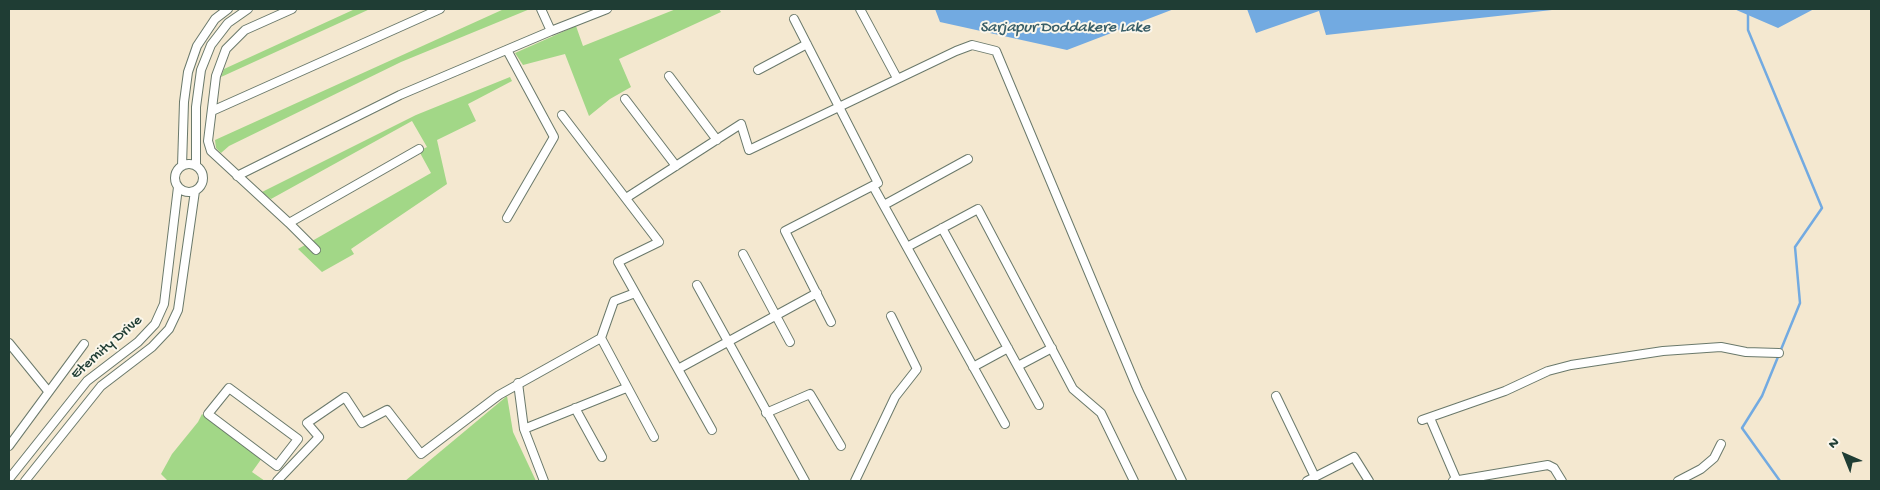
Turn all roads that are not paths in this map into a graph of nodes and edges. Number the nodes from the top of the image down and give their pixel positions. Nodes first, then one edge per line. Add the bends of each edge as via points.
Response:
1 (228, 9) edge
2 (248, 9) edge
3 (292, 9) edge
4 (440, 9) edge
5 (541, 9) edge
6 (606, 9) edge
7 (860, 9) edge
8 (794, 19) dead end
9 (551, 32) junction
10 (807, 44) junction
11 (507, 50) junction
12 (758, 70) dead end
13 (669, 76) dead end
14 (897, 78) junction
15 (625, 99) dead end
16 (838, 106) junction
17 (212, 111) junction
18 (562, 115) dead end
19 (717, 140) junction
20 (419, 149) dead end
21 (968, 159) dead end
22 (196, 165) junction
23 (182, 166) junction
24 (676, 166) junction
25 (237, 176) junction
26 (873, 186) junction
27 (178, 187) junction
28 (195, 191) junction
29 (626, 198) junction
30 (884, 205) junction
31 (507, 218) dead end
32 (289, 224) junction
33 (942, 228) junction
34 (907, 247) junction
35 (316, 250) dead end
36 (743, 254) dead end
37 (697, 285) dead end
38 (635, 293) junction
39 (817, 293) junction
40 (776, 315) junction
41 (892, 316) dead end
42 (831, 322) dead end
43 (601, 338) junction
44 (728, 342) junction
45 (790, 342) dead end
46 (9, 343) edge
47 (84, 344) dead end
48 (1008, 348) junction
49 (1052, 348) junction
50 (1779, 353) dead end
51 (1018, 366) junction
52 (973, 367) junction
53 (678, 369) junction
54 (518, 384) junction
55 (626, 388) junction
56 (48, 391) junction
57 (1276, 396) dead end
58 (1040, 405) dead end
59 (576, 408) junction
60 (766, 413) junction
61 (1005, 424) dead end
62 (524, 429) junction
63 (712, 430) dead end
64 (654, 437) dead end
65 (1721, 444) dead end
66 (9, 446) edge
67 (841, 446) dead end
68 (288, 452) junction
69 (602, 457) dead end
70 (298, 460) junction
71 (1315, 477) junction
72 (9, 479) edge
73 (25, 481) edge
74 (277, 481) edge
75 (544, 481) edge
76 (805, 481) edge
77 (855, 481) edge
78 (1134, 481) edge
79 (1182, 481) edge
80 (1307, 481) edge
81 (1369, 481) edge
82 (1458, 481) edge
83 (1562, 481) edge
84 (1678, 481) edge

1 - 23 street, Eternity Drive via 215,19 197,46 188,72
2 - 22 street, Eternity Drive via 228,23 210,45 201,70 196,107
3 - 17 street via 245,30 230,44 218,69
4 - 17 street
5 - 9 street
6 - 9 street
7 - 14 street
8 - 10 street
9 - 11 street
10 - 12 street
10 - 16 street
11 - 25 street via 400,95
11 - 31 street via 554,137
13 - 19 street
14 - 16 street
14 - 79 street via 972,45 996,51 1138,390
15 - 24 street
16 - 19 street via 749,150 741,124
16 - 26 street via 878,183
17 - 25 street via 209,148
18 - 29 street
19 - 24 street
20 - 32 street
21 - 30 street
22 - 23 street
22 - 28 street, Eternity Drive via 204,177 202,186
23 - 27 street, Eternity Drive via 176,174
24 - 29 street
25 - 32 street
26 - 30 street
26 - 39 street via 785,231
27 - 28 street via 186,192
27 - 72 street, Eternity Drive via 164,304 155,324 138,342 87,381
28 - 73 street, Eternity Drive via 178,310 169,329 152,347 101,386
29 - 38 street via 659,242 618,262
30 - 34 street
32 - 35 street
33 - 34 street
33 - 48 street
33 - 49 street via 978,209
34 - 52 street
36 - 40 street
37 - 44 street
38 - 43 street via 614,301
38 - 53 street
39 - 40 street
39 - 42 street
40 - 44 street
40 - 45 street
41 - 77 street via 917,369 895,397
43 - 54 street
43 - 55 street
44 - 53 street
44 - 60 street
46 - 56 street
47 - 56 street
48 - 51 street
48 - 52 street
49 - 51 street
49 - 78 street via 1073,389 1101,414
50 - 82 street via 1721,347 1663,351 1571,365 1426,419
51 - 58 street
52 - 61 street
53 - 63 street
54 - 62 street
54 - 70 street via 421,454 387,410 362,423 345,397 307,423 319,438
55 - 59 street
55 - 64 street
56 - 66 street
57 - 71 street
59 - 62 street
59 - 69 street
60 - 67 street via 810,394
60 - 76 street
62 - 75 street
65 - 84 street via 1714,458
68 - 68 street via 277,466 208,414 229,388 298,439
68 - 70 street
70 - 74 street
71 - 80 street
71 - 81 street via 1354,457
82 - 83 street via 1548,465 1554,468

